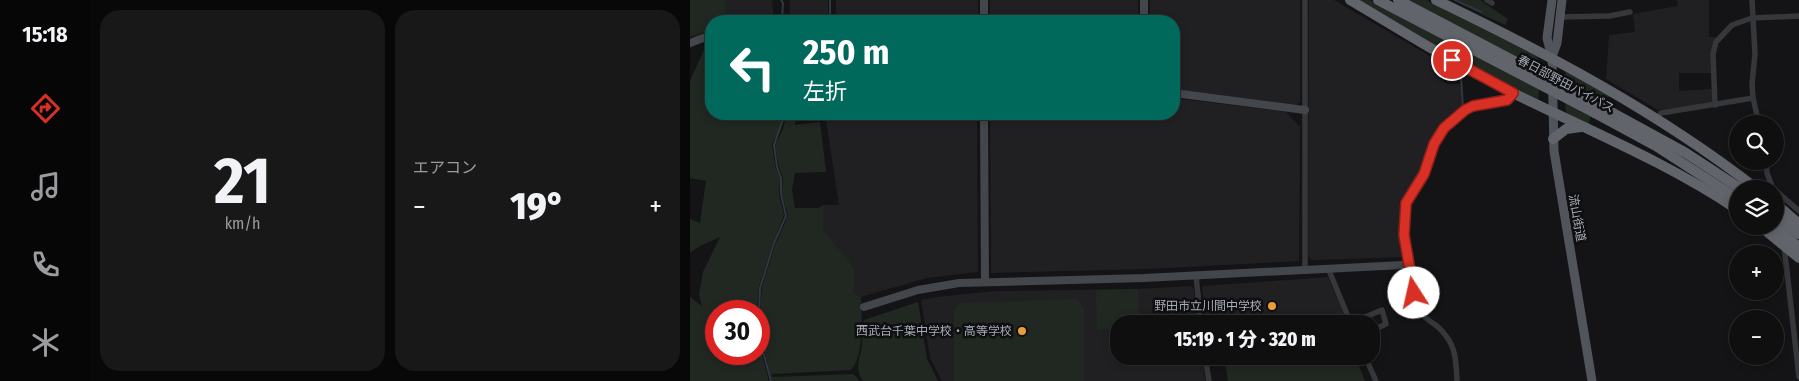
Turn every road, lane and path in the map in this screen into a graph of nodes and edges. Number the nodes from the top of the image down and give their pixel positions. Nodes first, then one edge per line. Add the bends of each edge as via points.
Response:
1 (984, 0) edge
2 (1144, 0) edge
3 (1305, 0) edge
4 (1350, 0) edge
5 (1378, 0) edge
6 (1398, 0) edge
7 (1552, 0) edge
8 (1562, 0) edge
9 (1752, 0) edge
10 (1439, 1) edge
11 (1630, 12) dead end
12 (984, 15) edge
13 (1144, 15) edge
14 (1799, 16) edge
15 (1560, 17) junction
16 (1752, 18) junction
17 (705, 37) edge
18 (690, 43) edge
19 (1552, 58) junction
20 (1513, 93) junction
21 (1180, 95) edge
22 (1754, 98) junction
23 (1715, 105) junction
24 (1597, 109) junction
25 (1305, 110) junction
26 (1553, 112) junction
27 (1757, 115) edge
28 (1658, 118) junction
29 (984, 120) edge
30 (1585, 128) junction
31 (1553, 139) junction
32 (1745, 180) edge
33 (1729, 181) edge
34 (1729, 193) edge
35 (1784, 198) edge
36 (1729, 204) edge
37 (1784, 211) edge
38 (1799, 211) edge
39 (1784, 222) edge
40 (1799, 224) edge
41 (1784, 234) edge
42 (1799, 234) edge
43 (1771, 235) edge
44 (1784, 245) junction
45 (1799, 247) edge
46 (1799, 258) edge
47 (1403, 265) dead end
48 (1328, 268) junction
49 (1305, 270) junction
50 (1196, 276) junction
51 (986, 282) junction
52 (864, 307) dead end
53 (1201, 315) edge
54 (1348, 315) edge
55 (1370, 315) edge
56 (1380, 327) edge
57 (1207, 365) edge
58 (1369, 365) edge
59 (1799, 377) edge
60 (1210, 381) edge
61 (1376, 381) edge
62 (1457, 381) edge
63 (1592, 381) edge

1 - 12 street
2 - 13 street
3 - 25 street
4 - 20 highway
5 - 24 highway, 春日部野田バイパス, bridge
6 - 24 highway, 春日部野田バイパス, bridge
7 - 19 main road, 流山街道 via 1547,38
8 - 15 main road, 流山街道
9 - 16 street
10 - 19 highway
11 - 15 street
14 - 16 street
15 - 19 main road, 流山街道 via 1558,43
16 - 22 street
16 - 23 street via 1732,25 1716,42 1713,54
17 - 18 street
19 - 26 main road, 流山街道
19 - 28 highway
20 - 26 highway
20 - 62 street via 1507,100 1465,110 1444,128 1434,144 1424,174 1406,203 1404,235 1416,305 1453,346
21 - 25 street
22 - 23 street
22 - 27 street
23 - 28 street via 1661,113
24 - 33 highway, 春日部野田バイパス via 1686,153
24 - 34 highway, 春日部野田バイパス
25 - 49 street
26 - 30 highway
26 - 31 main road, 流山街道
28 - 32 highway
29 - 51 street
30 - 31 highway via 1566,129
30 - 36 highway via 1691,181
31 - 63 main road, 流山街道
35 - 38 street
37 - 40 highway
39 - 42 highway
41 - 45 highway
43 - 44 highway
44 - 46 highway
44 - 59 street
47 - 48 street
48 - 49 street
48 - 54 street
49 - 50 street
50 - 51 street
50 - 53 street
51 - 52 street via 918,290
55 - 56 street via 1382,310 1386,324
57 - 60 street
58 - 61 street

